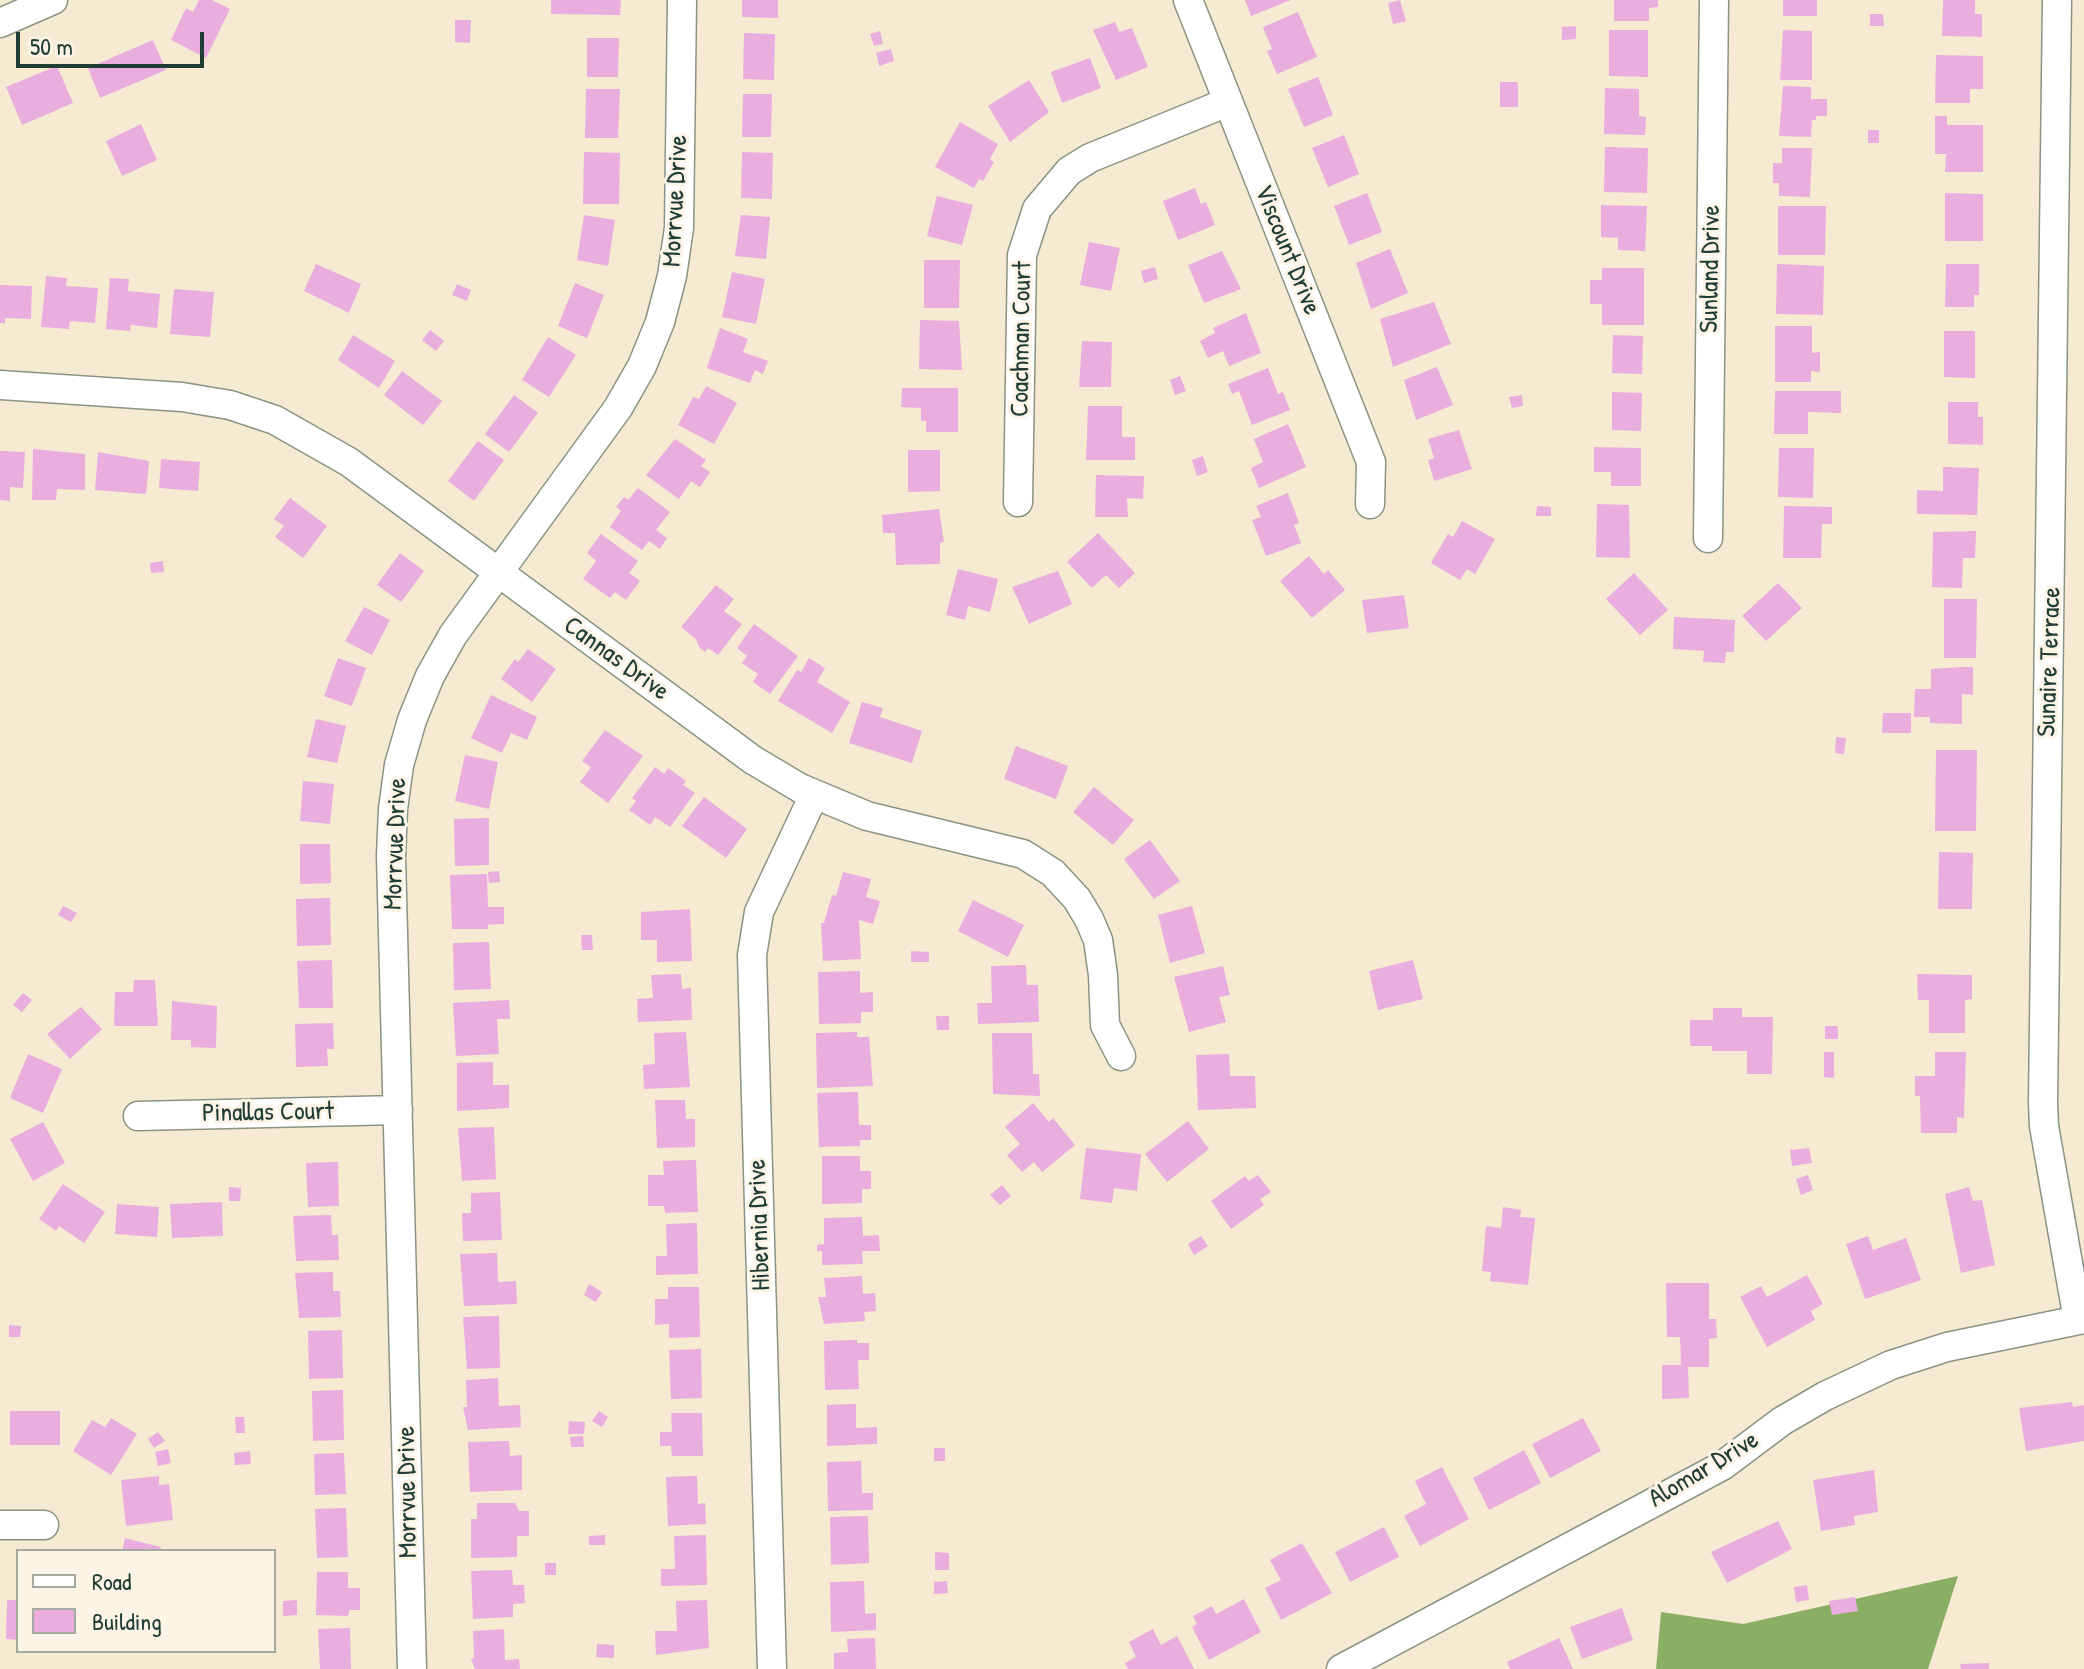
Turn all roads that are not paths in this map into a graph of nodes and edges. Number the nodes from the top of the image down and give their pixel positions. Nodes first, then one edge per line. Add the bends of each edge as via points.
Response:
1 (53, 0) edge
2 (682, 0) edge
3 (1188, 0) edge
4 (1714, 0) edge
5 (2057, 0) edge
6 (0, 23) edge
7 (1228, 102) junction
8 (0, 385) edge
9 (1018, 502) dead end
10 (1370, 504) dead end
11 (1708, 538) dead end
12 (499, 572) junction
13 (814, 795) junction
14 (1121, 1056) dead end
15 (398, 1110) junction
16 (138, 1116) dead end
17 (2081, 1320) edge
18 (0, 1525) edge
19 (44, 1525) dead end
20 (412, 1669) edge
21 (772, 1669) edge
22 (1341, 1669) edge

1 - 6 street
2 - 12 street, Morrvue Drive via 679,228 660,322 618,408
3 - 7 street, Viscount Drive
4 - 11 street, Sunland Drive
5 - 17 street, Sunaire Terrace via 2043,1103
7 - 9 street, Coachman Court via 1090,158 1069,171 1037,209 1022,255
7 - 10 street, Viscount Drive via 1371,462
8 - 12 street, Cannas Drive via 182,397 275,420 339,455
12 - 13 street, Cannas Drive via 753,760
12 - 15 street, Morrvue Drive via 430,676 399,765 391,856
13 - 14 street, Cannas Drive via 867,816 1001,846 1053,873 1077,899 1098,940 1105,1025
13 - 21 street, Hibernia Drive via 759,912 752,955
15 - 16 street, Pinallas Court
15 - 20 street, Morrvue Drive
17 - 22 street, Alomar Drive via 1947,1347 1891,1365 1825,1396 1722,1466
18 - 19 street

